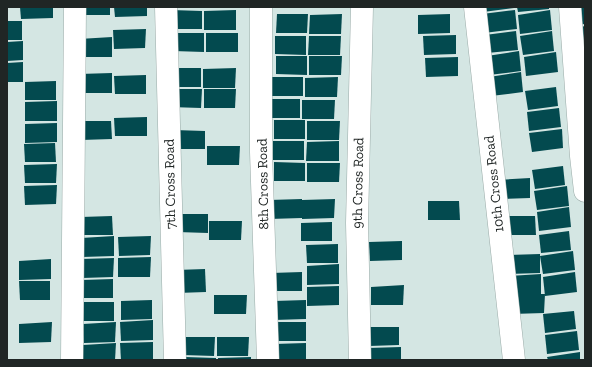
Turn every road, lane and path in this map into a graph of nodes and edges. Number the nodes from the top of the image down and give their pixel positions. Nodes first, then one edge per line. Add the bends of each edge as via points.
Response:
1 (75, 7) edge
2 (166, 7) edge
3 (261, 7) edge
4 (362, 7) edge
5 (475, 7) edge
6 (570, 7) edge
7 (585, 191) edge
8 (72, 360) edge
9 (175, 360) edge
10 (268, 360) edge
11 (360, 360) edge
12 (514, 360) edge

1 - 8 street
2 - 9 street, 7th Cross Road
3 - 10 street, 8th Cross Road via 261,152
4 - 11 street, 9th Cross Road via 357,223
5 - 12 street, 10th Cross Road
6 - 7 street

